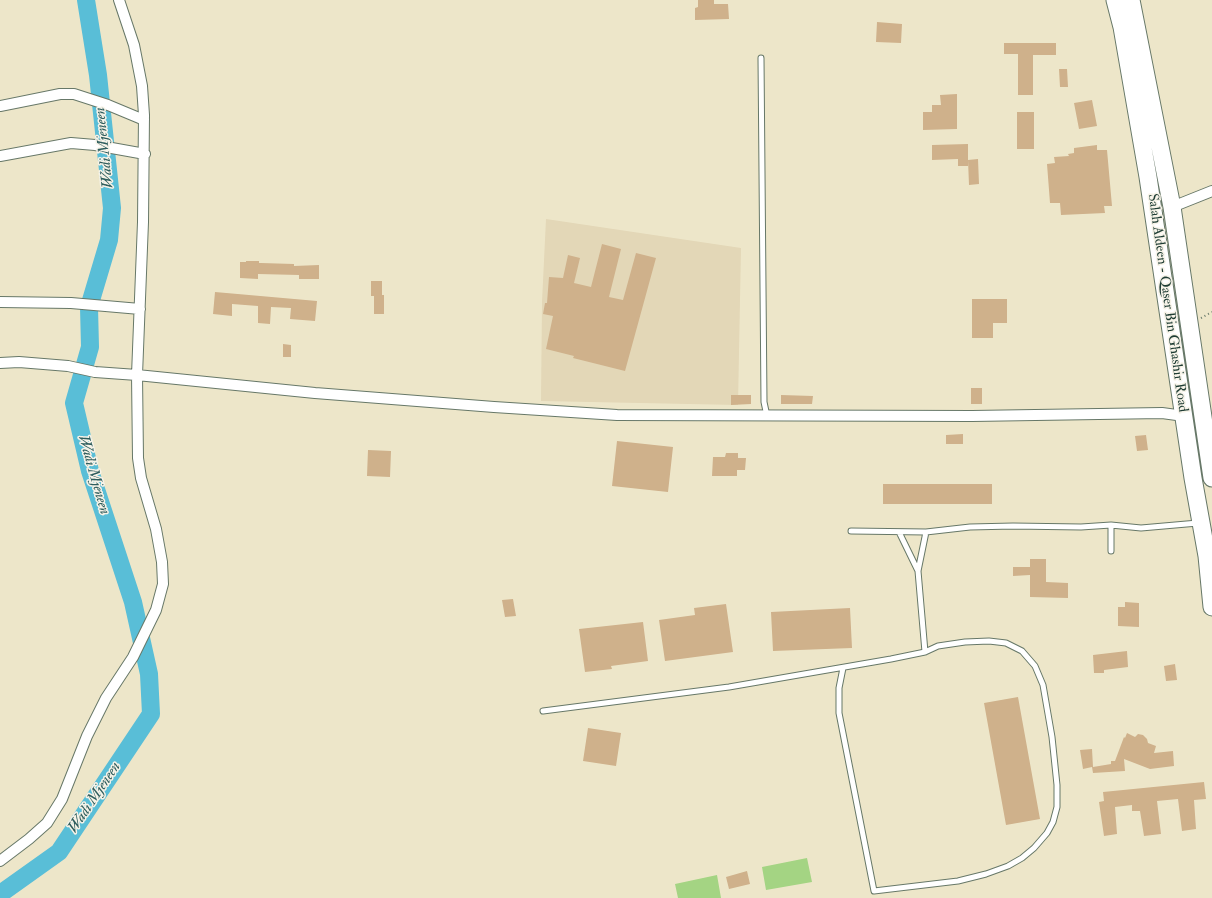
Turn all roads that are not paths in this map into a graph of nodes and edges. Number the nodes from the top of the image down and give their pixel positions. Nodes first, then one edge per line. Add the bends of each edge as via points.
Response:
1 (119, 0) edge
2 (1115, 0) edge
3 (1131, 0) edge
4 (762, 58) dead end
5 (0, 106) edge
6 (144, 120) junction
7 (145, 154) junction
8 (0, 156) edge
9 (1212, 191) edge
10 (1172, 207) junction
11 (0, 302) edge
12 (140, 309) junction
13 (0, 363) edge
14 (137, 375) junction
15 (767, 416) junction
16 (1184, 416) junction
17 (1206, 439) junction
18 (1188, 441) junction
19 (1212, 478) edge
20 (1201, 522) junction
21 (1111, 526) junction
22 (851, 531) dead end
23 (899, 532) junction
24 (926, 532) junction
25 (1110, 551) dead end
26 (918, 571) junction
27 (1212, 607) edge
28 (925, 652) junction
29 (843, 668) junction
30 (543, 711) dead end
31 (0, 861) edge

1 - 6 street via 134,46 142,86
2 - 16 highway, Salah Aldeen - Qaser Bin Ghashir Road via 1148,177
3 - 10 highway
4 - 15 lane via 764,402
5 - 6 street via 60,94 74,94
6 - 7 street
7 - 8 street via 71,143
7 - 12 street
9 - 10 street
10 - 17 highway
11 - 12 street via 71,303
12 - 14 street
13 - 14 street via 68,366 95,372
14 - 15 street via 315,393 517,409 617,415
14 - 31 street via 138,458 162,562 163,584 156,610 133,657 106,698 87,736 62,799 47,823
15 - 16 street via 1162,413
16 - 18 highway, Salah Aldeen - Qaser Bin Ghashir Road
17 - 18 highway
17 - 19 highway
18 - 20 highway, Salah Aldeen - Qaser Bin Ghashir Road
20 - 21 lane via 1141,528
20 - 27 highway, Salah Aldeen - Qaser Bin Ghashir Road
21 - 24 lane via 970,527
21 - 25 lane
22 - 23 lane
23 - 24 lane
23 - 26 lane
24 - 26 lane
26 - 28 lane
28 - 29 lane
28 - 29 lane via 938,646 989,641 1006,643 1022,651 1035,666 1043,685 1052,737 1058,785 1057,808 1047,833 1034,848 1008,866 958,881 874,891 839,713 838,688
29 - 30 lane via 729,687

